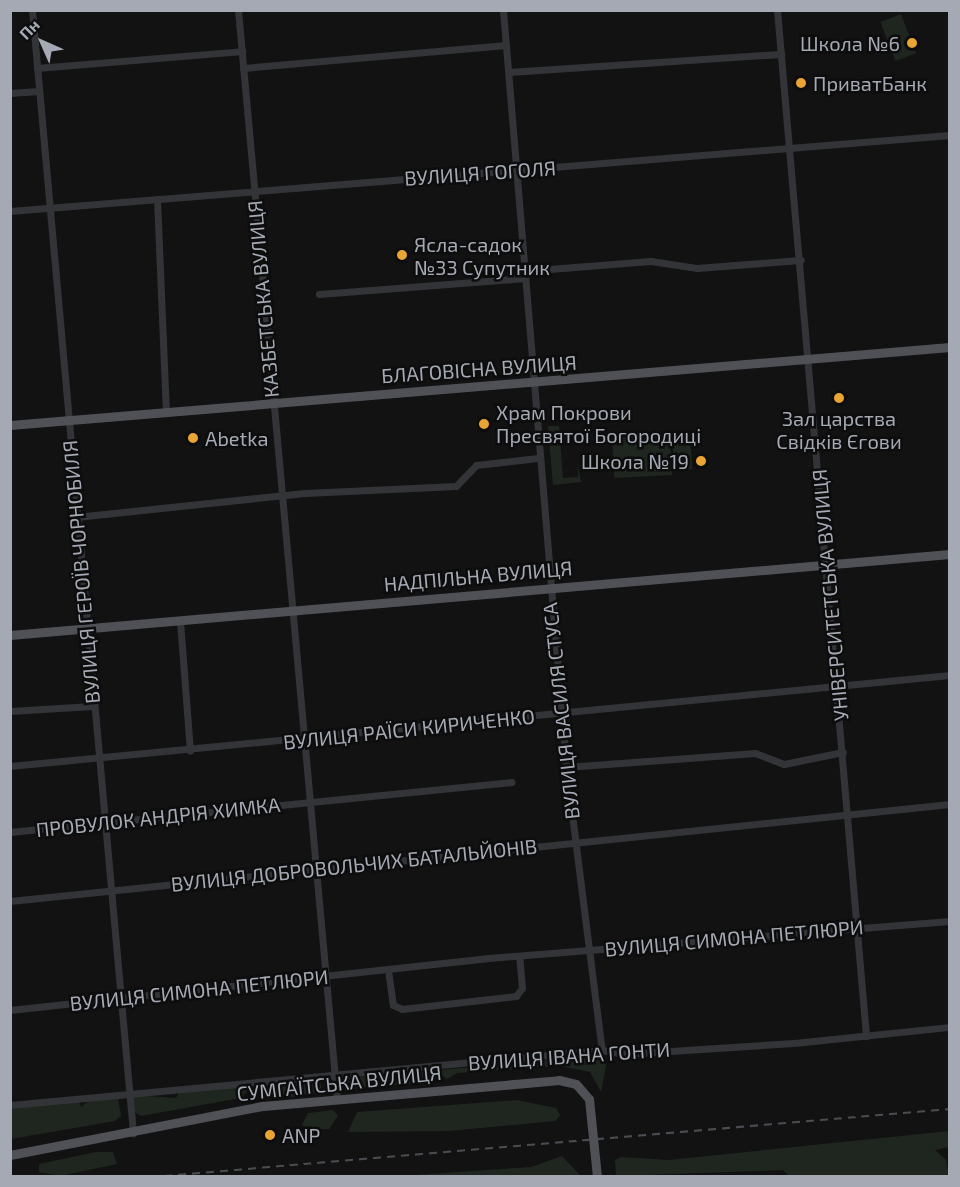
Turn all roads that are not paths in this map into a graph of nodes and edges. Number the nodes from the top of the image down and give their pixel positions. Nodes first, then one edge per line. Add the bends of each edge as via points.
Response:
1 (32, 10) edge
2 (238, 10) edge
3 (504, 10) edge
4 (777, 10) edge
5 (506, 45) junction
6 (242, 51) junction
7 (781, 54) junction
8 (37, 68) junction
9 (243, 68) junction
10 (509, 72) junction
11 (39, 91) junction
12 (10, 93) edge
13 (950, 135) edge
14 (790, 149) junction
15 (517, 171) junction
16 (253, 191) junction
17 (157, 199) junction
18 (50, 208) junction
19 (10, 212) edge
20 (801, 260) junction
21 (525, 274) junction
22 (319, 294) dead end
23 (950, 347) edge
24 (810, 361) junction
25 (532, 383) junction
26 (272, 403) junction
27 (166, 412) junction
28 (68, 420) junction
29 (10, 424) edge
30 (538, 459) junction
31 (281, 496) junction
32 (76, 517) junction
33 (950, 554) edge
34 (828, 564) junction
35 (549, 588) junction
36 (289, 610) junction
37 (180, 621) junction
38 (85, 628) junction
39 (10, 635) edge
40 (950, 675) edge
41 (839, 688) junction
42 (92, 706) junction
43 (10, 711) edge
44 (561, 712) junction
45 (300, 739) junction
46 (190, 751) junction
47 (843, 752) junction
48 (97, 760) junction
49 (10, 766) edge
50 (566, 767) junction
51 (512, 782) dead end
52 (306, 803) junction
53 (950, 804) edge
54 (848, 813) junction
55 (102, 823) junction
56 (10, 832) edge
57 (575, 840) junction
58 (313, 869) junction
59 (109, 890) junction
60 (10, 901) edge
61 (950, 921) edge
62 (857, 927) junction
63 (588, 952) junction
64 (519, 956) junction
65 (388, 970) junction
66 (324, 976) junction
67 (119, 999) junction
68 (10, 1010) edge
69 (950, 1027) edge
70 (866, 1036) junction
71 (602, 1050) junction
72 (334, 1074) junction
73 (128, 1093) junction
74 (337, 1099) junction
75 (10, 1105) edge
76 (133, 1133) junction
77 (10, 1155) edge
78 (597, 1176) edge

1 - 8 street, ВУЛИЦЯ ГЕРОЇВ ЧОРНОБИЛЯ
2 - 6 street, КАЗБЕТСЬКА ВУЛИЦЯ
3 - 5 street, ВУЛИЦЯ ВАСИЛЯ СТУСА
4 - 7 street, УНІВЕРСИТЕТСЬКА ВУЛИЦЯ
5 - 9 street
5 - 10 street, ВУЛИЦЯ ВАСИЛЯ СТУСА
6 - 8 street
6 - 9 street, КАЗБЕТСЬКА ВУЛИЦЯ
7 - 10 street
7 - 14 street, УНІВЕРСИТЕТСЬКА ВУЛИЦЯ
8 - 11 street, ВУЛИЦЯ ГЕРОЇВ ЧОРНОБИЛЯ
9 - 16 street, КАЗБЕТСЬКА ВУЛИЦЯ
10 - 15 street, ВУЛИЦЯ ВАСИЛЯ СТУСА
11 - 12 street
11 - 18 street, ВУЛИЦЯ ГЕРОЇВ ЧОРНОБИЛЯ
13 - 14 street, ВУЛИЦЯ ГОГОЛЯ
14 - 15 street, ВУЛИЦЯ ГОГОЛЯ
14 - 20 street, УНІВЕРСИТЕТСЬКА ВУЛИЦЯ
15 - 16 street, ВУЛИЦЯ ГОГОЛЯ
15 - 21 street, ВУЛИЦЯ ВАСИЛЯ СТУСА
16 - 17 street, ВУЛИЦЯ ГОГОЛЯ
16 - 26 street, КАЗБЕТСЬКА ВУЛИЦЯ
17 - 18 street, ВУЛИЦЯ ГОГОЛЯ
17 - 27 street
18 - 19 street, ВУЛИЦЯ ГОГОЛЯ
18 - 28 street, ВУЛИЦЯ ГЕРОЇВ ЧОРНОБИЛЯ
20 - 21 street via 698,268 651,261
20 - 24 street, УНІВЕРСИТЕТСЬКА ВУЛИЦЯ
21 - 22 street
21 - 25 street, ВУЛИЦЯ ВАСИЛЯ СТУСА
23 - 24 main road, БЛАГОВІСНА ВУЛИЦЯ
24 - 25 main road, БЛАГОВІСНА ВУЛИЦЯ
24 - 34 street, УНІВЕРСИТЕТСЬКА ВУЛИЦЯ
25 - 26 main road, БЛАГОВІСНА ВУЛИЦЯ
25 - 30 street, ВУЛИЦЯ ВАСИЛЯ СТУСА
26 - 27 main road, БЛАГОВІСНА ВУЛИЦЯ
26 - 31 street, КАЗБЕТСЬКА ВУЛИЦЯ
27 - 28 main road, БЛАГОВІСНА ВУЛИЦЯ
28 - 29 main road, БЛАГОВІСНА ВУЛИЦЯ
28 - 32 street, ВУЛИЦЯ ГЕРОЇВ ЧОРНОБИЛЯ
30 - 31 street via 476,465 460,485
30 - 35 street, ВУЛИЦЯ ВАСИЛЯ СТУСА
31 - 32 street
31 - 36 street, КАЗБЕТСЬКА ВУЛИЦЯ
32 - 38 street, ВУЛИЦЯ ГЕРОЇВ ЧОРНОБИЛЯ
33 - 34 main road, НАДПІЛЬНА ВУЛИЦЯ
34 - 35 main road, НАДПІЛЬНА ВУЛИЦЯ
34 - 41 street, УНІВЕРСИТЕТСЬКА ВУЛИЦЯ
35 - 36 main road, НАДПІЛЬНА ВУЛИЦЯ
35 - 44 street, ВУЛИЦЯ ВАСИЛЯ СТУСА
36 - 37 main road, НАДПІЛЬНА ВУЛИЦЯ
36 - 45 street, КАЗБЕТСЬКА ВУЛИЦЯ
37 - 38 main road, НАДПІЛЬНА ВУЛИЦЯ
37 - 46 street
38 - 39 main road, НАДПІЛЬНА ВУЛИЦЯ
38 - 42 street, ВУЛИЦЯ ГЕРОЇВ ЧОРНОБИЛЯ
40 - 41 street, ВУЛИЦЯ РАЇСИ КИРИЧЕНКО
41 - 44 street, ВУЛИЦЯ РАЇСИ КИРИЧЕНКО
41 - 47 street, УНІВЕРСИТЕТСЬКА ВУЛИЦЯ
42 - 43 street
42 - 48 street, ВУЛИЦЯ ГЕРОЇВ ЧОРНОБИЛЯ
44 - 45 street, ВУЛИЦЯ РАЇСИ КИРИЧЕНКО
44 - 50 street, ВУЛИЦЯ ВАСИЛЯ СТУСА
45 - 46 street, ВУЛИЦЯ РАЇСИ КИРИЧЕНКО
45 - 52 street, КАЗБЕТСЬКА ВУЛИЦЯ
46 - 48 street, ВУЛИЦЯ РАЇСИ КИРИЧЕНКО
47 - 50 street via 784,764 755,753
47 - 54 street, УНІВЕРСИТЕТСЬКА ВУЛИЦЯ
48 - 49 street, ВУЛИЦЯ РАЇСИ КИРИЧЕНКО
48 - 55 street, ВУЛИЦЯ ГЕРОЇВ ЧОРНОБИЛЯ
50 - 57 street, ВУЛИЦЯ ВАСИЛЯ СТУСА
51 - 52 street
52 - 55 street, ПРОВУЛОК АНДРІЯ ХИМКА
52 - 58 street, КАЗБЕТСЬКА ВУЛИЦЯ
53 - 54 street, ВУЛИЦЯ ДОБРОВОЛЬЧИХ БАТАЛЬЙОНІВ
54 - 57 street, ВУЛИЦЯ ДОБРОВОЛЬЧИХ БАТАЛЬЙОНІВ
54 - 62 street, УНІВЕРСИТЕТСЬКА ВУЛИЦЯ
55 - 56 street, ПРОВУЛОК АНДРІЯ ХИМКА
55 - 59 street, ВУЛИЦЯ ГЕРОЇВ ЧОРНОБИЛЯ
57 - 58 street, ВУЛИЦЯ ДОБРОВОЛЬЧИХ БАТАЛЬЙОНІВ
57 - 63 street, ВУЛИЦЯ ВАСИЛЯ СТУСА
58 - 59 street, ВУЛИЦЯ ДОБРОВОЛЬЧИХ БАТАЛЬЙОНІВ
58 - 66 street, КАЗБЕТСЬКА ВУЛИЦЯ
59 - 60 street, ВУЛИЦЯ ДОБРОВОЛЬЧИХ БАТАЛЬЙОНІВ
59 - 67 street, ВУЛИЦЯ ГЕРОЇВ ЧОРНОБИЛЯ
61 - 62 street, ВУЛИЦЯ СИМОНА ПЕТЛЮРИ
62 - 63 street, ВУЛИЦЯ СИМОНА ПЕТЛЮРИ
62 - 70 street, УНІВЕРСИТЕТСЬКА ВУЛИЦЯ
63 - 64 street, ВУЛИЦЯ СИМОНА ПЕТЛЮРИ
63 - 71 street, ВУЛИЦЯ ВАСИЛЯ СТУСА
64 - 65 street, ВУЛИЦЯ СИМОНА ПЕТЛЮРИ
64 - 65 street via 522,988 516,996 402,1009 393,1005
65 - 66 street, ВУЛИЦЯ СИМОНА ПЕТЛЮРИ
66 - 67 street, ВУЛИЦЯ СИМОНА ПЕТЛЮРИ
66 - 72 street, КАЗБЕТСЬКА ВУЛИЦЯ
67 - 68 street, ВУЛИЦЯ СИМОНА ПЕТЛЮРИ
67 - 73 street, ВУЛИЦЯ ГЕРОЇВ ЧОРНОБИЛЯ
69 - 70 street, ВУЛИЦЯ ІВАНА ГОНТИ
70 - 71 street, ВУЛИЦЯ ІВАНА ГОНТИ via 624,1054
71 - 72 street, ВУЛИЦЯ ІВАНА ГОНТИ
72 - 73 street, ВУЛИЦЯ ІВАНА ГОНТИ
72 - 74 street, КАЗБЕТСЬКА ВУЛИЦЯ
73 - 75 street, ВУЛИЦЯ ІВАНА ГОНТИ
73 - 76 street, ВУЛИЦЯ ГЕРОЇВ ЧОРНОБИЛЯ
74 - 76 main road, СУМГАЇТСЬКА ВУЛИЦЯ via 240,1110
74 - 78 main road, СУМГАЇТСЬКА ВУЛИЦЯ via 569,1081 589,1100
76 - 77 main road, СУМГАЇТСЬКА ВУЛИЦЯ

